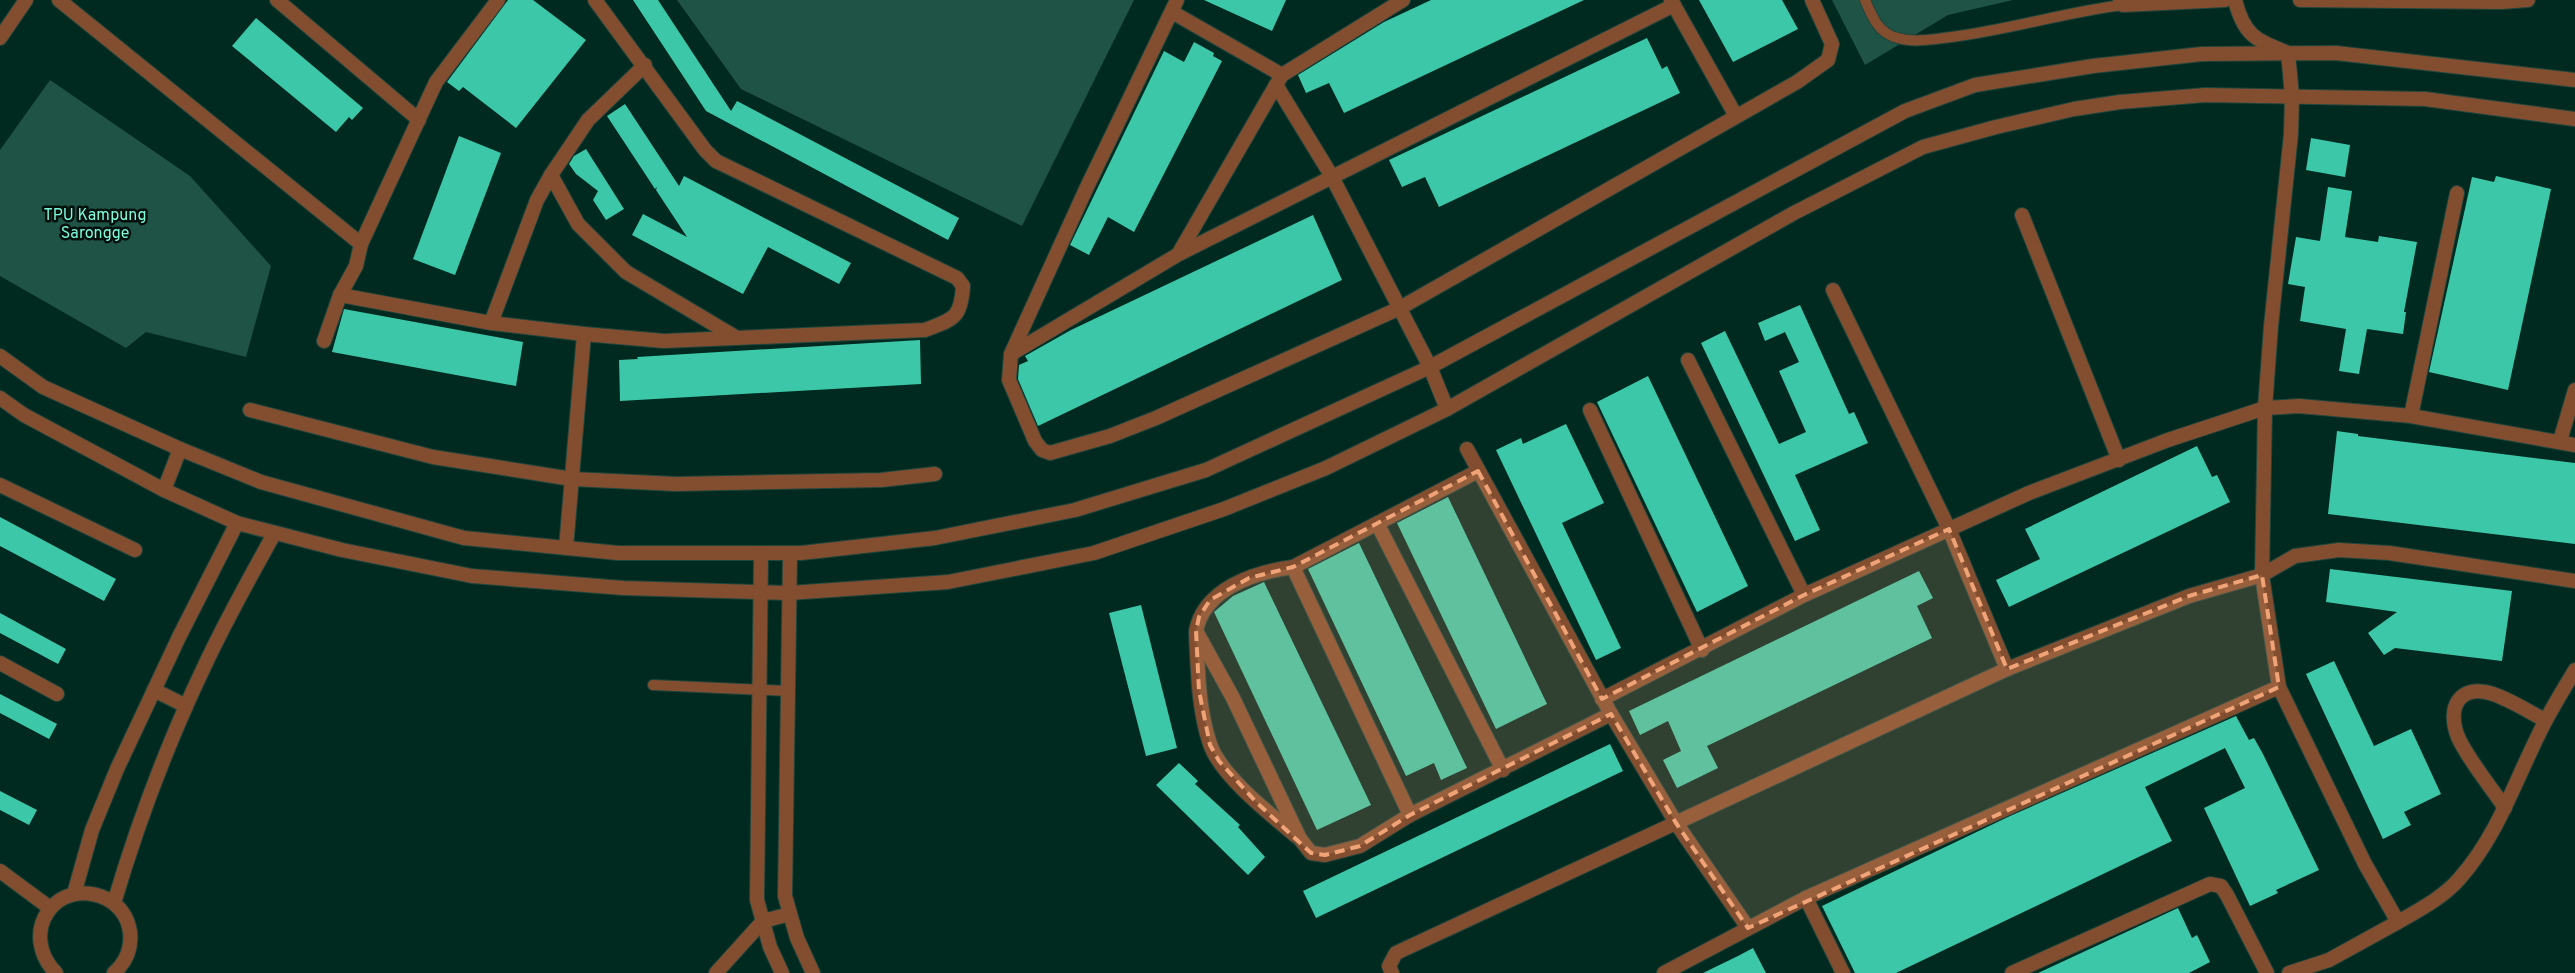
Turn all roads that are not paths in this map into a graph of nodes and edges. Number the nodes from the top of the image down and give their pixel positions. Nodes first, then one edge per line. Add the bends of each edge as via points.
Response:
1 (26, 0) edge
2 (59, 0) edge
3 (277, 0) edge
4 (498, 0) edge
5 (596, 0) edge
6 (1379, 0) edge
7 (1812, 0) edge
8 (1865, 0) edge
9 (2225, 0) edge
10 (2235, 0) edge
11 (2300, 0) edge
12 (2528, 0) edge
13 (1673, 2) edge
14 (2121, 3) edge
15 (1398, 4) edge
16 (1175, 6) edge
17 (0, 38) edge
18 (2288, 53) junction
19 (645, 65) junction
20 (1279, 80) junction
21 (2575, 80) edge
22 (2292, 96) junction
23 (1736, 116) junction
24 (2575, 119) edge
25 (419, 120) junction
26 (551, 175) junction
27 (1331, 175) junction
28 (2457, 193) dead end
29 (2022, 215) dead end
30 (361, 244) junction
31 (1179, 254) junction
32 (1834, 290) dead end
33 (340, 295) junction
34 (1400, 308) junction
35 (491, 323) junction
36 (584, 334) junction
37 (737, 338) junction
38 (324, 341) dead end
39 (1010, 354) junction
40 (0, 356) edge
41 (1688, 360) dead end
42 (1430, 367) junction
43 (2575, 390) edge
44 (0, 398) edge
45 (2265, 408) junction
46 (1447, 409) junction
47 (250, 410) dead end
48 (1590, 410) dead end
49 (2411, 416) junction
50 (2560, 441) junction
51 (2575, 445) edge
52 (1467, 449) dead end
53 (180, 450) junction
54 (2119, 460) junction
55 (1478, 471) junction
56 (935, 474) dead end
57 (572, 479) junction
58 (0, 485) edge
59 (164, 490) junction
60 (237, 522) junction
61 (1378, 525) junction
62 (1949, 529) junction
63 (274, 534) junction
64 (566, 548) junction
65 (135, 550) dead end
66 (761, 553) junction
67 (790, 553) junction
68 (1293, 567) junction
69 (2262, 574) junction
70 (2575, 581) edge
71 (761, 592) junction
72 (789, 593) junction
73 (1804, 595) junction
74 (1196, 631) junction
75 (1702, 650) junction
76 (0, 662) edge
77 (2007, 669) junction
78 (2575, 670) edge
79 (653, 685) dead end
80 (2280, 687) junction
81 (154, 690) junction
82 (760, 690) junction
83 (788, 691) junction
84 (57, 694) dead end
85 (1602, 699) junction
86 (186, 706) junction
87 (1611, 714) junction
88 (2546, 720) junction
89 (1503, 770) junction
90 (2504, 808) junction
91 (1410, 815) junction
92 (1676, 823) junction
93 (1300, 840) junction
94 (0, 871) edge
95 (74, 894) junction
96 (1806, 898) junction
97 (114, 903) junction
98 (50, 908) junction
99 (790, 914) junction
100 (763, 920) junction
101 (2398, 922) junction
102 (1748, 928) junction
103 (56, 973) edge
104 (114, 973) edge
105 (716, 973) edge
106 (782, 973) edge
107 (813, 973) edge
108 (1392, 973) edge
109 (1664, 973) edge
110 (1843, 973) edge
111 (2012, 973) edge
112 (2267, 973) edge
113 (2289, 973) edge

1 - 17 street
2 - 30 street
3 - 25 street
4 - 25 street via 436,82
5 - 19 street
6 - 15 street
7 - 23 street via 1832,44 1828,60 1797,82
8 - 14 lane via 1880,29 1897,38 1924,40
9 - 14 street
10 - 18 street via 2239,17 2251,35
11 - 12 street
13 - 23 street
13 - 27 street
15 - 20 street
16 - 20 street
16 - 39 street
18 - 21 street via 2336,53
18 - 22 street
18 - 42 street via 2202,54 2121,62 1975,85 1958,91 1904,111
19 - 26 street via 588,120
19 - 37 street via 716,161 948,272 963,286 960,309 954,319 925,330
20 - 27 street
20 - 31 street
22 - 24 street via 2426,99
22 - 45 street
22 - 46 street via 2206,95 2120,102 2064,111 1923,147 1794,213
23 - 34 street
25 - 30 street
26 - 35 street via 537,200
26 - 37 street via 578,224 626,272
27 - 31 street
27 - 34 street
28 - 49 street
29 - 54 street
30 - 33 street via 356,266
31 - 39 street
32 - 62 street
33 - 35 street
33 - 38 street
34 - 39 street via 1165,415 1059,452 1042,450 1035,441 1009,380
34 - 42 street
35 - 36 street
36 - 37 street via 664,341
36 - 57 street
40 - 53 street via 43,387
41 - 73 street
42 - 46 street
42 - 67 street via 1206,470 1075,510 935,538
43 - 50 street
44 - 59 street via 24,415
45 - 49 street via 2298,406
45 - 54 street
45 - 69 street
46 - 72 street via 1326,468 1224,509 1094,553 948,582
47 - 57 street via 433,457
48 - 75 street
49 - 50 street
50 - 51 street
52 - 55 street
53 - 59 street
53 - 64 street via 261,482 464,538
54 - 62 street via 2029,493
55 - 61 street
55 - 85 street
56 - 57 street via 881,480 676,484
57 - 64 street
58 - 65 street
59 - 60 street
60 - 63 street
60 - 81 street
61 - 68 street
61 - 89 street
62 - 73 street
62 - 77 street
63 - 71 street via 472,576 623,588
63 - 86 street
64 - 66 street via 618,553
66 - 67 street
66 - 71 street
67 - 72 street
68 - 74 street via 1249,578 1210,600 1199,617
68 - 91 street
69 - 70 street via 2295,556 2338,550 2389,553
69 - 77 street via 2189,596
69 - 80 street
71 - 72 street
71 - 82 street
72 - 83 street
73 - 75 street
74 - 93 street via 1233,698
74 - 93 street via 1199,691 1210,744 1219,761 1256,802
75 - 85 street
76 - 84 street
77 - 92 street
78 - 88 street
79 - 82 lane
80 - 96 street
80 - 101 street via 2365,864
81 - 86 street
81 - 95 street via 96,822
82 - 83 lane
82 - 100 street via 758,900
83 - 99 street via 786,896
85 - 87 street
86 - 97 street via 136,831
87 - 89 street
87 - 92 street
88 - 90 street
88 - 90 street via 2493,694 2477,692 2462,696 2454,704 2452,719 2458,738
89 - 91 street
90 - 101 street via 2479,854 2459,880
91 - 93 street via 1360,846 1325,855 1311,852
92 - 102 street
92 - 108 street via 1396,954 1389,966
94 - 98 street
95 - 97 street via 95,894
95 - 98 street
96 - 102 street
96 - 110 street
97 - 104 street via 124,913 131,941 128,955
98 - 103 street via 43,920 40,948
99 - 100 street
99 - 107 street
100 - 105 street
100 - 106 street via 770,947
101 - 113 street via 2329,960
102 - 109 street
111 - 112 street via 2210,884 2221,886 2227,895

